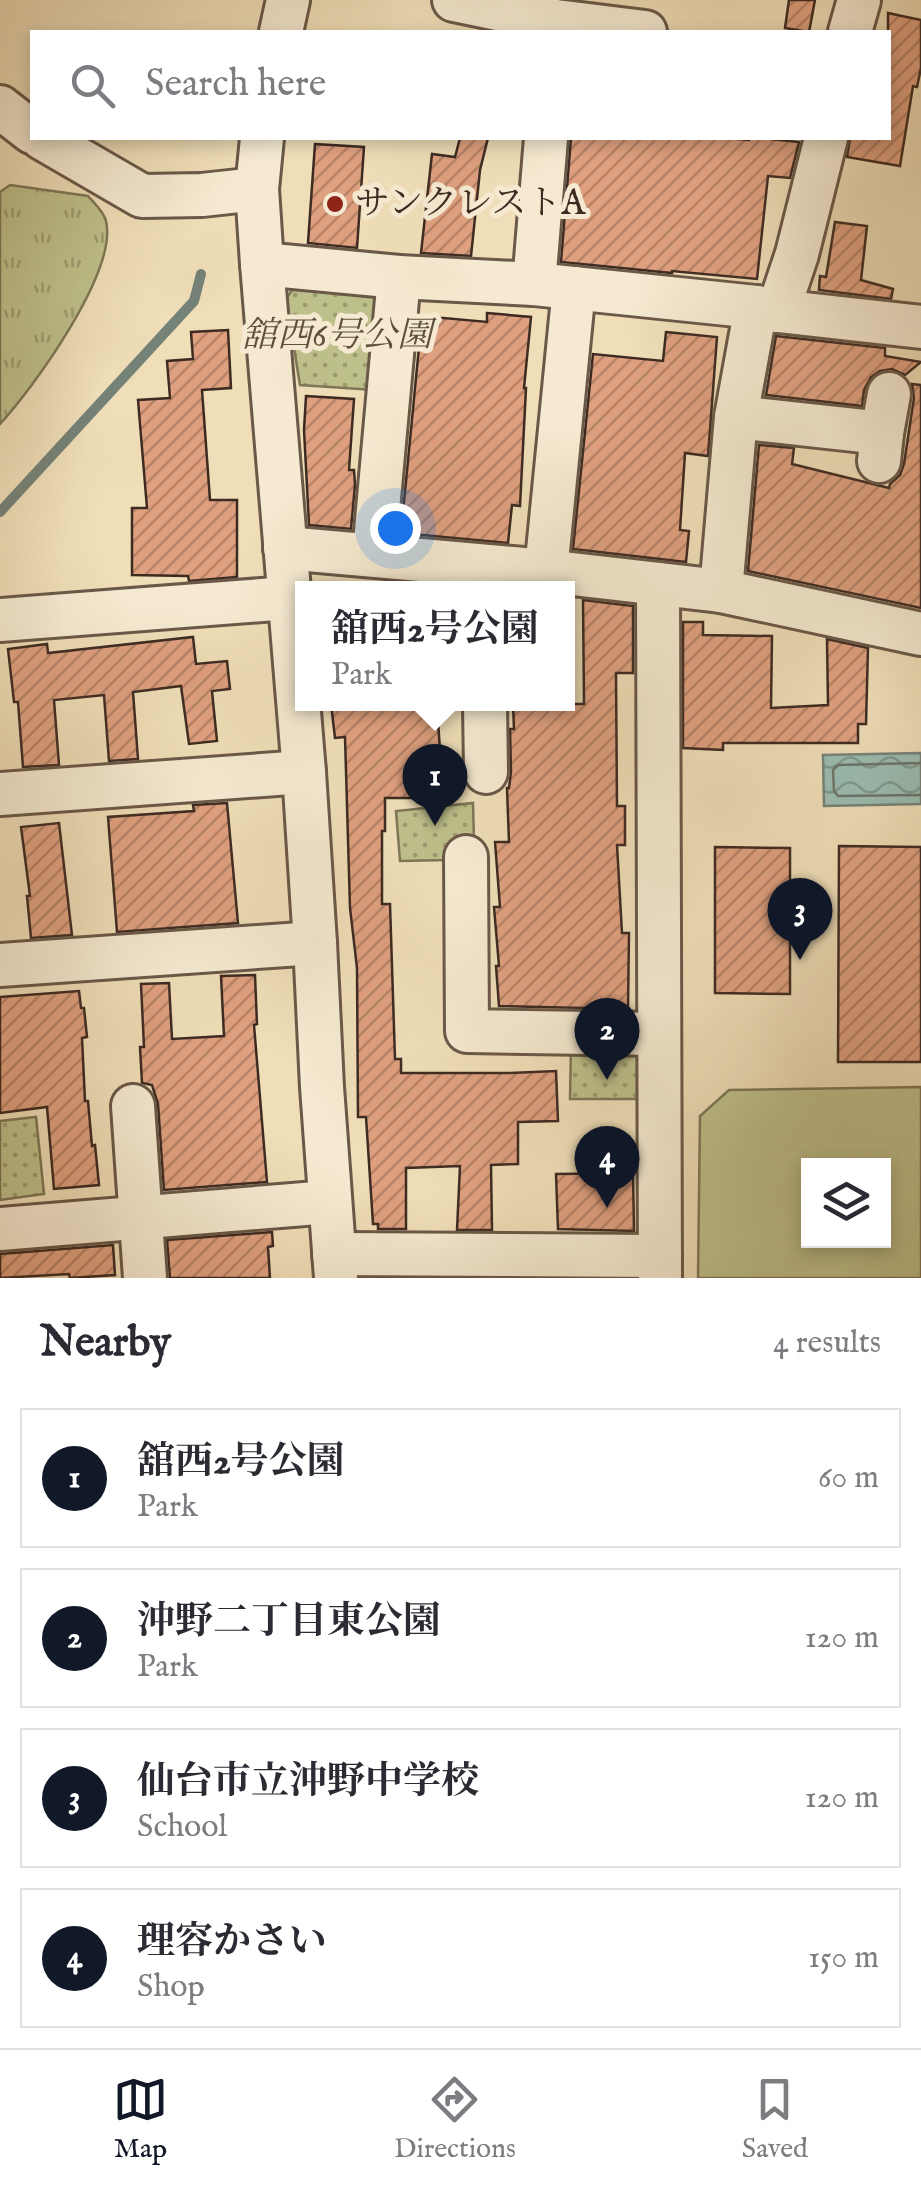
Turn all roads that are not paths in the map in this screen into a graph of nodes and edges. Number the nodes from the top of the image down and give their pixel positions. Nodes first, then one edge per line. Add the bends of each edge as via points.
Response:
1 (288, 0) edge
2 (454, 0) edge
3 (859, 0) edge
4 (557, 18) edge
5 (281, 30) edge
6 (632, 30) edge
7 (851, 30) edge
8 (0, 107) edge
9 (30, 130) edge
10 (45, 140) edge
11 (262, 140) edge
12 (546, 140) edge
13 (826, 140) edge
14 (257, 189) junction
15 (262, 264) junction
16 (399, 278) junction
17 (554, 286) junction
18 (767, 309) junction
19 (921, 327) edge
20 (736, 418) junction
21 (883, 429) dead end
22 (285, 548) junction
23 (374, 554) junction
24 (546, 571) junction
25 (483, 577) edge
26 (658, 584) junction
27 (721, 591) junction
28 (288, 598) junction
29 (0, 620) edge
30 (921, 634) edge
31 (295, 674) edge
32 (298, 711) edge
33 (485, 711) edge
34 (304, 772) junction
35 (486, 772) dead end
36 (0, 794) edge
37 (466, 857) dead end
38 (316, 943) junction
39 (0, 965) edge
40 (658, 1034) junction
41 (132, 1106) dead end
42 (330, 1202) junction
43 (140, 1218) junction
44 (0, 1229) edge
45 (335, 1266) edge
46 (660, 1267) edge
47 (144, 1278) edge

1 - 5 street
2 - 4 street
3 - 7 street
4 - 6 street
8 - 9 street
10 - 14 street via 142,196
11 - 14 street
12 - 17 street
13 - 18 street via 798,254
14 - 15 street
15 - 16 street
15 - 22 street
16 - 17 street
16 - 23 street
17 - 18 street
17 - 24 street
18 - 19 street
18 - 20 street
20 - 21 street
20 - 27 street
22 - 23 street
22 - 28 street
23 - 25 street
24 - 25 street
24 - 26 street
26 - 27 street
26 - 40 street
27 - 30 street
28 - 29 street
28 - 31 street
32 - 34 street
33 - 35 street
34 - 36 street
34 - 38 street
37 - 40 street via 468,1031
38 - 39 street
38 - 42 street
40 - 46 street
41 - 43 street
42 - 43 street
42 - 45 street
43 - 44 street
43 - 47 street
45 - 46 street

